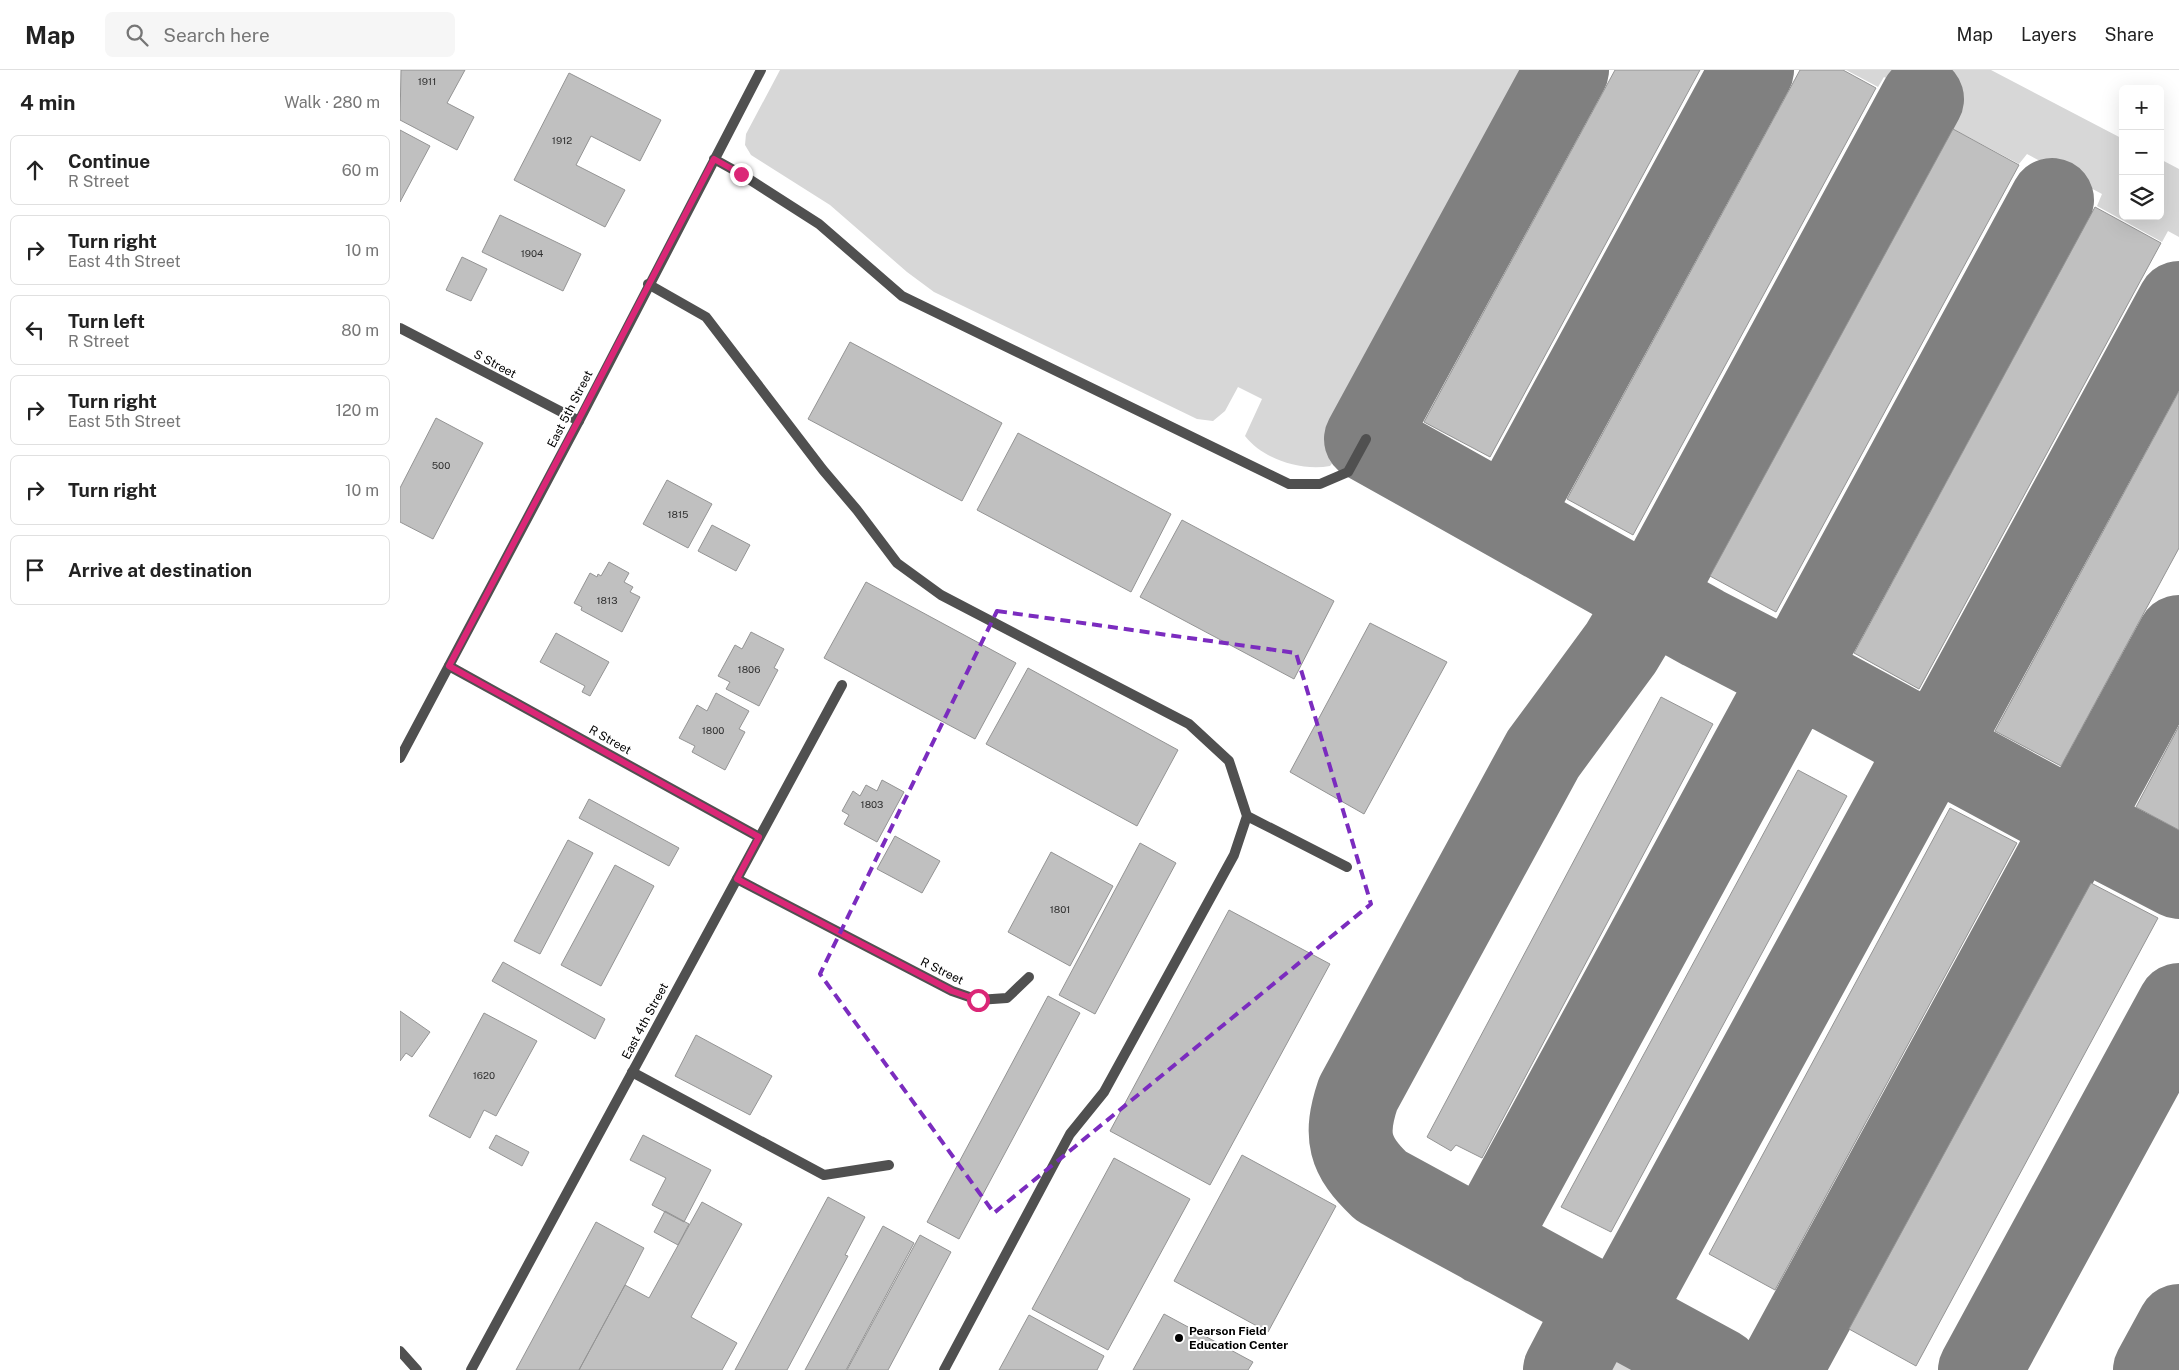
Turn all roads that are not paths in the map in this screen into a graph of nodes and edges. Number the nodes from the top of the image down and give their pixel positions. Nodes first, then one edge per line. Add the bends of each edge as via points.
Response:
1 (761, 70) edge
2 (714, 159) junction
3 (648, 284) junction
4 (400, 328) edge
5 (578, 421) junction
6 (1366, 439) dead end
7 (449, 666) junction
8 (842, 684) dead end
9 (400, 758) edge
10 (1247, 816) junction
11 (759, 837) junction
12 (1347, 867) dead end
13 (737, 879) junction
14 (1029, 977) dead end
15 (632, 1072) junction
16 (889, 1165) dead end
17 (400, 1350) edge
18 (417, 1370) edge
19 (471, 1370) edge
20 (944, 1370) edge

1 - 2 street, East 5th Street
2 - 3 street, East 5th Street
2 - 6 street via 819,224 902,296 1261,472 1289,484 1320,484 1348,472
3 - 5 street, East 5th Street
3 - 10 street via 706,317 897,563 941,595 1190,724 1229,761
4 - 5 street, S Street
5 - 7 street, East 5th Street
7 - 9 street, East 5th Street
7 - 11 street, R Street
8 - 11 street, East 4th Street
10 - 12 street
10 - 20 street via 1230,863 1104,1092 1070,1134
11 - 13 street, East 4th Street
13 - 14 street, R Street via 952,991 978,1000 1007,998
13 - 15 street, East 4th Street
15 - 16 street via 824,1175
15 - 19 street, East 4th Street
17 - 18 street

